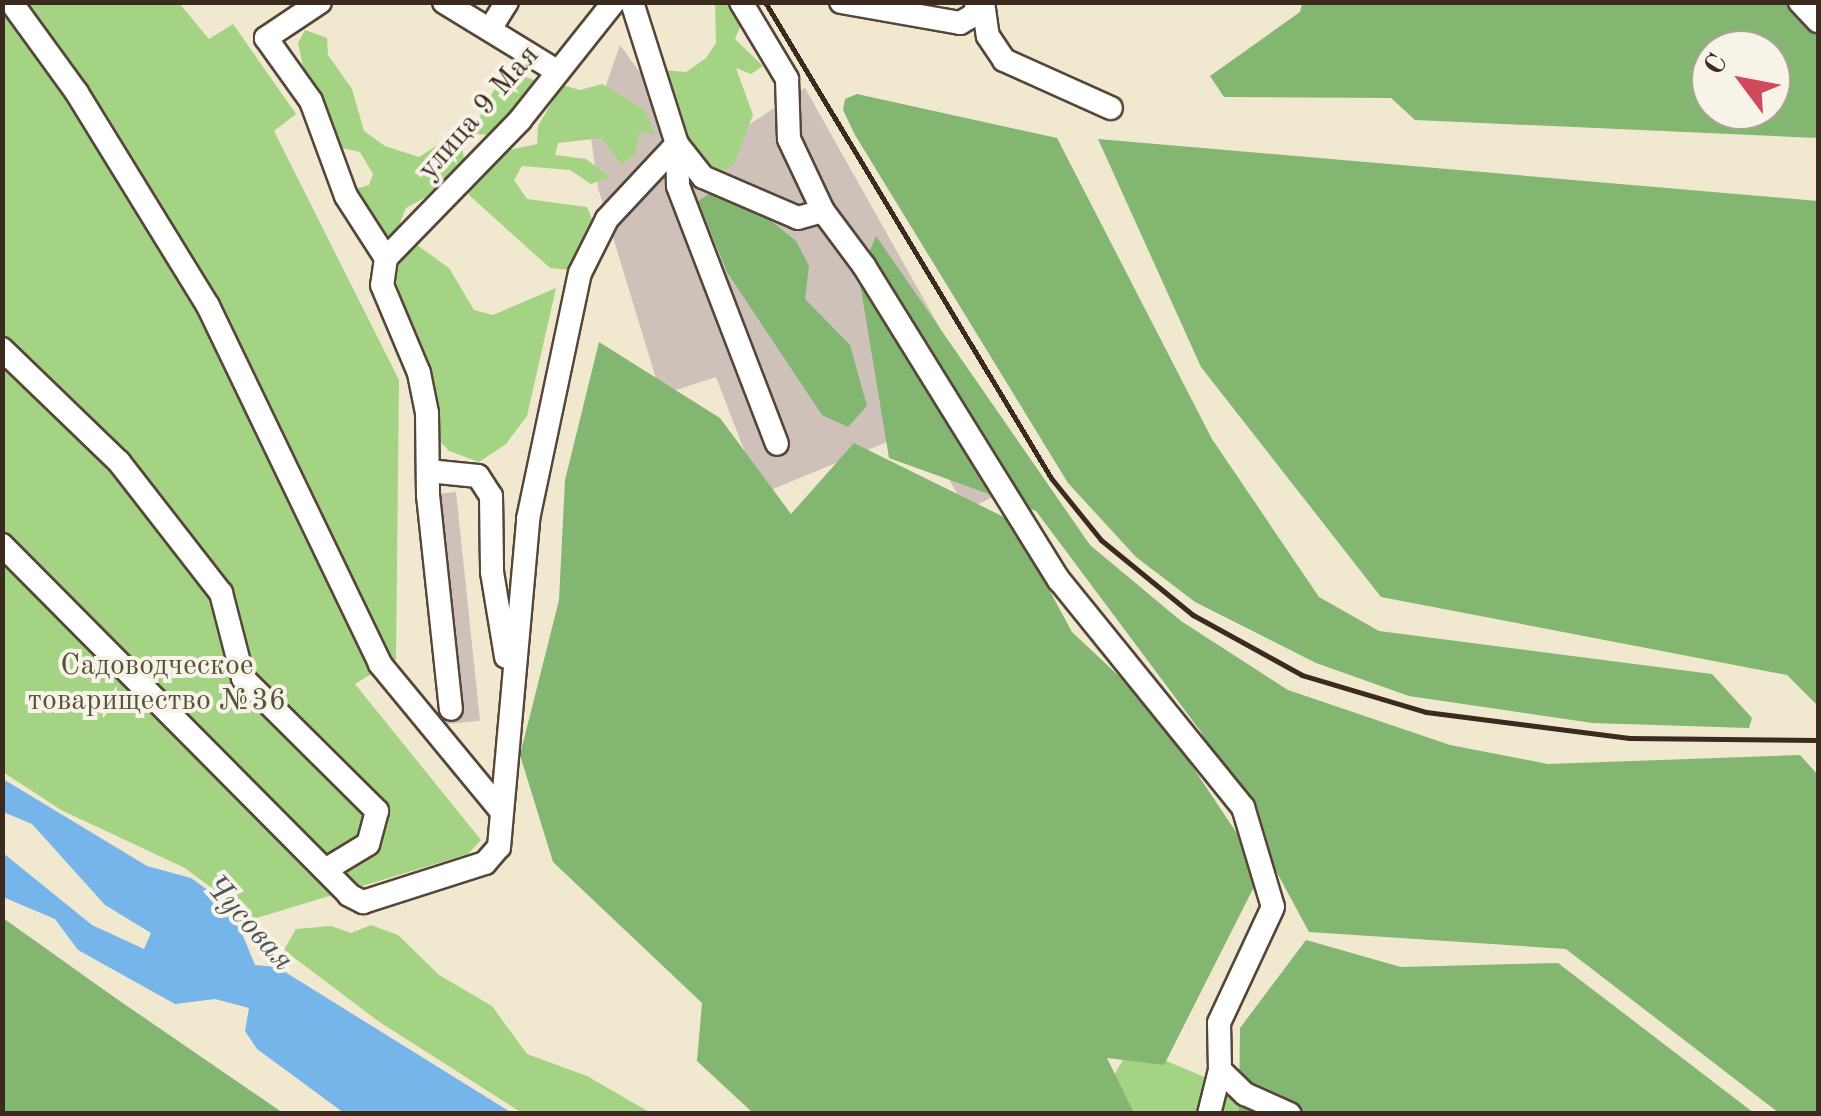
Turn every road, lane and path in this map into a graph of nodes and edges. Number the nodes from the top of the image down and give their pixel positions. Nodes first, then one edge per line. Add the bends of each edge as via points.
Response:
1 (10, 2) edge
2 (320, 2) edge
3 (444, 2) edge
4 (507, 2) edge
5 (614, 2) edge
6 (632, 2) edge
7 (741, 2) edge
8 (841, 2) edge
9 (980, 2) edge
10 (1800, 2) edge
11 (1818, 20) edge
12 (490, 29) junction
13 (555, 70) junction
14 (1112, 108) dead end
15 (677, 144) junction
16 (823, 211) junction
17 (386, 258) junction
18 (2, 349) edge
19 (777, 444) dead end
20 (428, 471) junction
21 (2, 545) edge
22 (510, 674) junction
23 (450, 709) dead end
24 (500, 810) junction
25 (324, 870) junction
26 (1220, 1070) junction
27 (1209, 1114) edge
28 (1290, 1114) edge

1 - 24 street via 78,93 208,306 380,664
2 - 17 street via 266,38 311,101 346,196
3 - 12 street
4 - 12 street
5 - 13 street, улица 9 Мая
6 - 15 street
7 - 16 street via 787,79 789,138
8 - 9 street via 960,23
9 - 14 street via 988,36 1004,60
10 - 11 street
12 - 13 street
13 - 17 street, улица 9 Мая via 520,120
15 - 16 street via 703,178 798,218
15 - 19 street via 678,186
15 - 22 street via 608,219 580,273 528,519
16 - 26 street via 864,266 1058,580 1243,807 1273,907 1219,1023
17 - 20 street via 382,285 419,374 427,414
18 - 25 street via 119,462 221,593 243,678 377,811 368,844
20 - 22 street via 478,476 491,496 492,572
20 - 23 street
21 - 25 street
22 - 24 street
24 - 25 street via 498,847 485,863 364,902
26 - 27 street
26 - 28 street via 1245,1094

